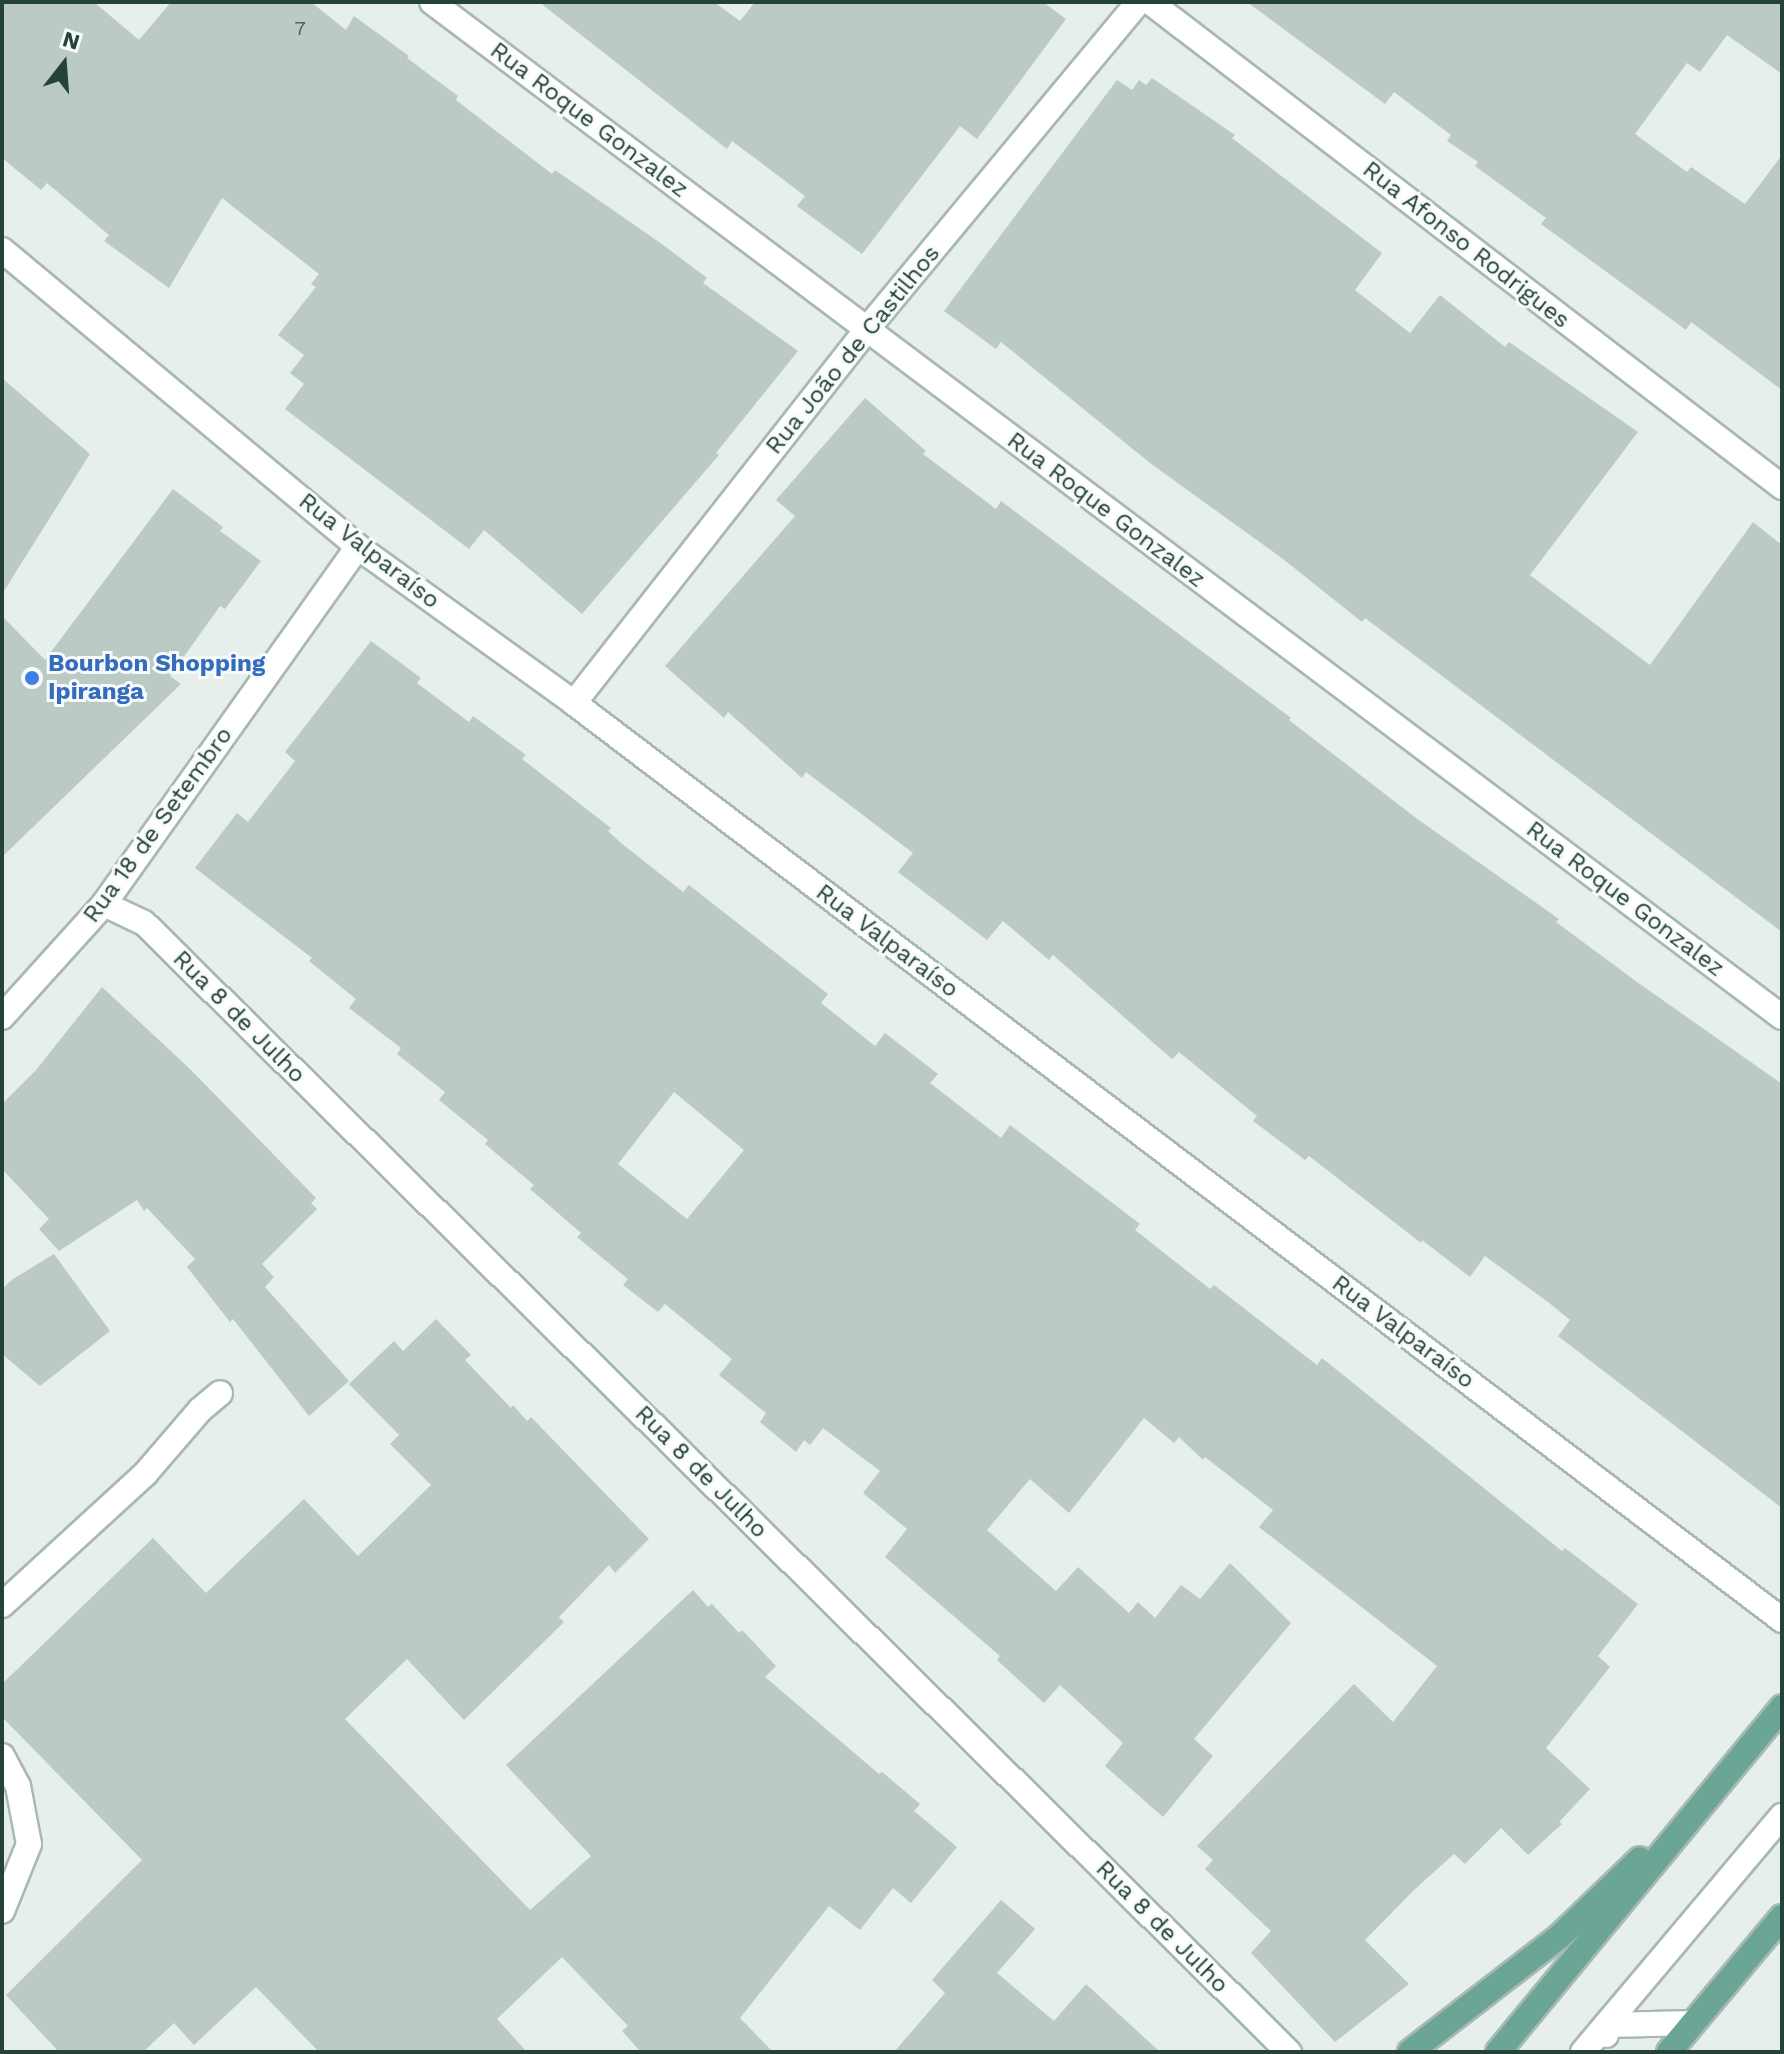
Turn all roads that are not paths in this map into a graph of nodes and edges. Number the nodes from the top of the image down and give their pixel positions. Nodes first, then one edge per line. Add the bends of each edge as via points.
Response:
1 (432, 2) edge
2 (1138, 2) edge
3 (1150, 2) edge
4 (2, 250) edge
5 (867, 329) junction
6 (1782, 487) edge
7 (358, 547) junction
8 (574, 703) junction
9 (104, 904) junction
10 (2, 1017) edge
11 (1782, 1017) edge
12 (220, 1393) dead end
13 (2, 1605) edge
14 (1782, 1620) edge
15 (1782, 1707) edge
16 (2, 1756) edge
17 (1723, 1779) junction
18 (1782, 1816) edge
19 (2, 1911) edge
20 (1782, 1917) edge
21 (1693, 2023) junction
22 (1606, 2025) junction
23 (1289, 2052) edge
24 (1410, 2052) edge
25 (1498, 2052) edge
26 (1583, 2052) edge
27 (1605, 2052) edge
28 (1669, 2052) edge

1 - 5 street, Rua Roque Gonzalez
2 - 5 street, Rua João de Castilhos
3 - 6 street, Rua Afonso Rodrigues
4 - 7 street, Rua Valparaíso
5 - 8 street, Rua João de Castilhos
5 - 11 street, Rua Roque Gonzalez
7 - 8 street, Rua Valparaíso
7 - 9 street, Rua 18 de Setembro
8 - 14 street, Rua Valparaíso
9 - 10 street, Rua 18 de Setembro
9 - 23 street, Rua 8 de Julho via 144,923
12 - 13 street via 145,1474
15 - 17 main road
16 - 19 street via 18,1786 29,1844
17 - 24 main road via 1559,1937
17 - 25 main road
18 - 22 street
20 - 21 main road
21 - 22 street
21 - 28 main road
22 - 26 street
22 - 27 street

